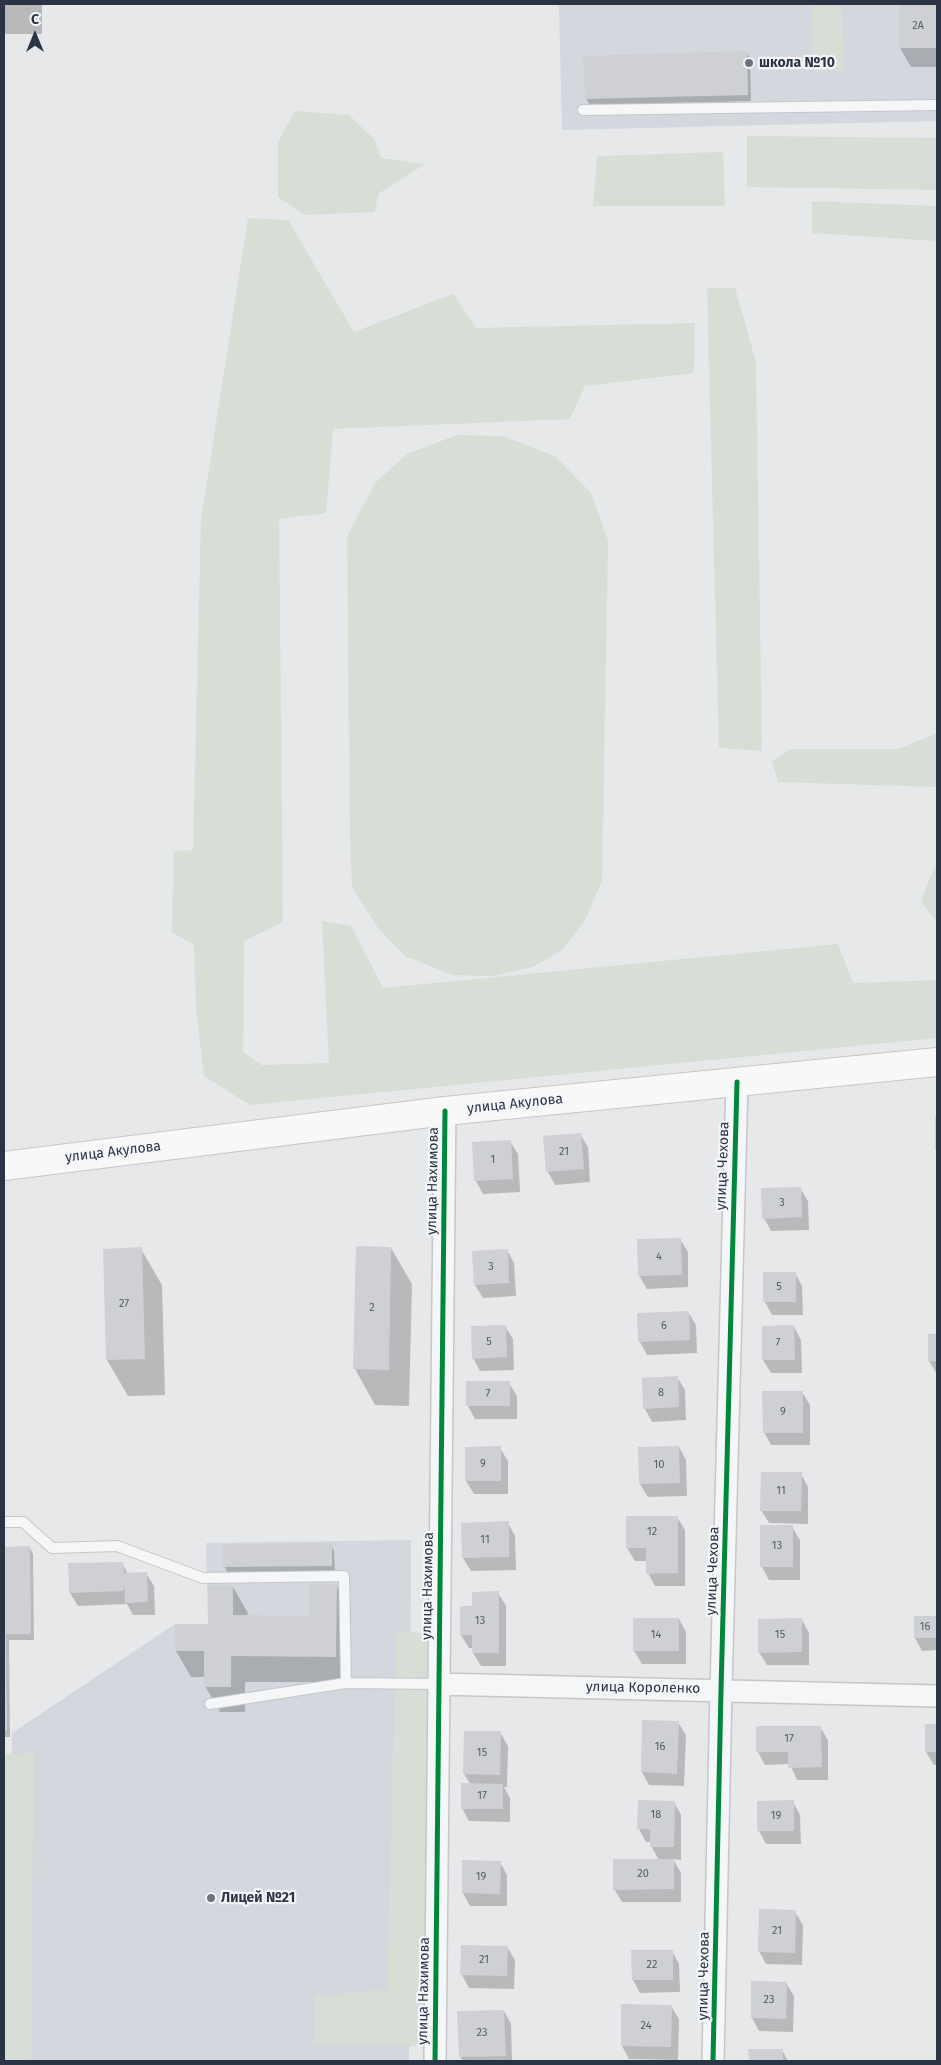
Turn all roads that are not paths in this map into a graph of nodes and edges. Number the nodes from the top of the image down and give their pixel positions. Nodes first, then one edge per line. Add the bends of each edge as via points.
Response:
1 (937, 105) edge
2 (583, 110) dead end
3 (937, 1062) edge
4 (737, 1082) junction
5 (445, 1111) junction
6 (4, 1166) edge
7 (4, 1522) edge
8 (346, 1683) junction
9 (438, 1684) junction
10 (721, 1690) junction
11 (937, 1696) edge
12 (210, 1704) dead end
13 (434, 2061) edge
14 (713, 2061) edge

1 - 2 lane
3 - 4 main road, улица Акулова
4 - 5 main road, улица Акулова
4 - 10 street, улица Чехова
5 - 6 main road, улица Акулова
5 - 9 street, улица Нахимова
7 - 8 lane via 23,1522 52,1548 117,1546 203,1578 344,1576
8 - 9 lane
8 - 12 lane
9 - 10 street, улица Короленко
9 - 13 street, улица Нахимова
10 - 11 street, улица Короленко
10 - 14 street, улица Чехова

